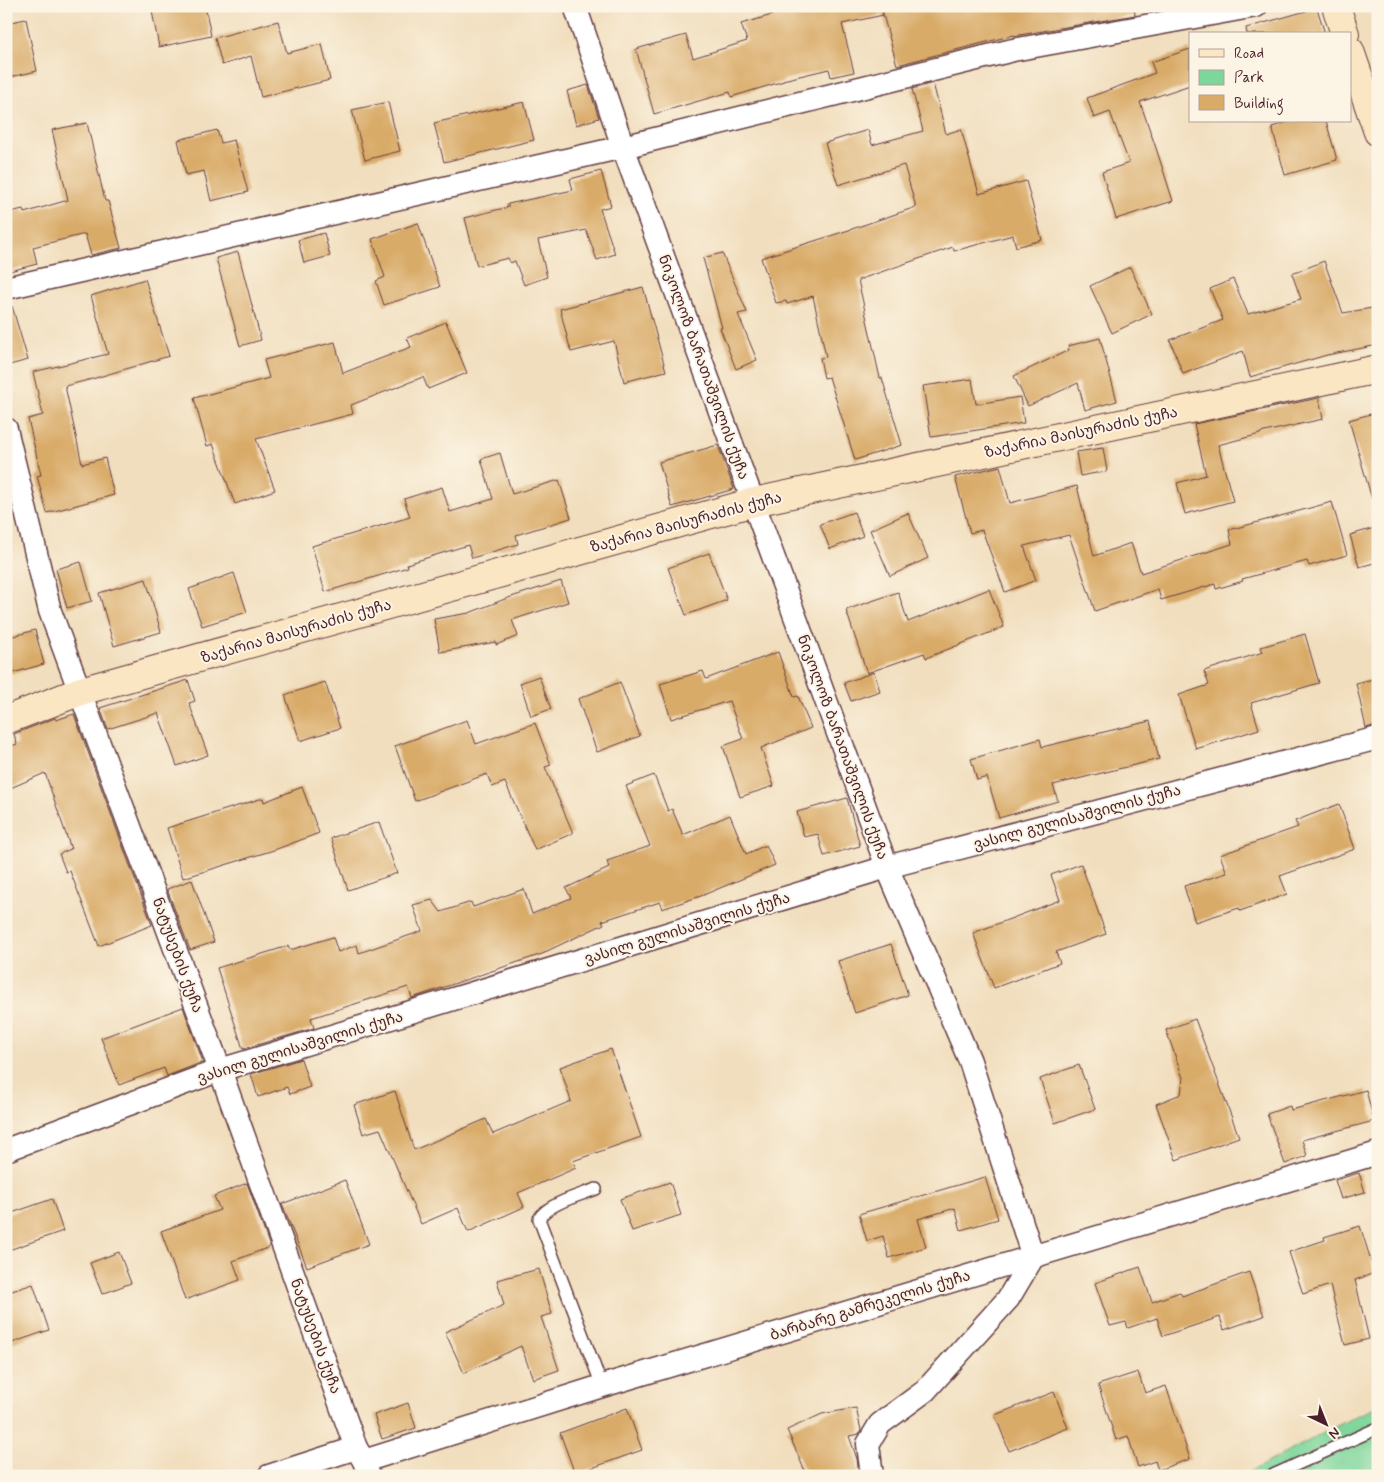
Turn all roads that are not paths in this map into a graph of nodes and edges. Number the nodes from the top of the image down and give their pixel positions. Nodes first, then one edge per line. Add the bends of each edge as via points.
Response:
1 (575, 6) edge
2 (1256, 6) edge
3 (1336, 6) edge
4 (1343, 32) edge
5 (1352, 56) edge
6 (1378, 132) edge
7 (623, 147) junction
8 (6, 288) edge
9 (1378, 369) edge
10 (6, 429) edge
11 (754, 502) junction
12 (81, 692) junction
13 (6, 720) edge
14 (1378, 738) edge
15 (887, 867) junction
16 (220, 1070) junction
17 (6, 1150) edge
18 (1378, 1153) edge
19 (596, 1189) dead end
20 (1033, 1256) junction
21 (602, 1386) junction
22 (1378, 1428) edge
23 (363, 1462) edge
24 (269, 1476) edge
25 (872, 1476) edge
26 (1271, 1476) edge

1 - 7 street, ნიკოლოზ ბარათაშვილის ქუჩა
2 - 7 street via 1013,50
3 - 4 street
5 - 6 street
7 - 8 street
7 - 11 street, ნიკოლოზ ბარათაშვილის ქუჩა
9 - 11 street, ზაქარია მაისურაძის ქუჩა
10 - 12 street, ნატუსების ქუჩა via 50,611
11 - 12 street, ზაქარია მაისურაძის ქუჩა
11 - 15 street, ნიკოლოზ ბარათაშვილის ქუჩა
12 - 13 street, ზაქარია მაისურაძის ქუჩა
12 - 16 street, ნატუსების ქუჩა
14 - 15 street, ვასილ გულისაშვილის ქუჩა
15 - 16 street, ვასილ გულისაშვილის ქუჩა
15 - 20 street, ნიკოლოზ ბარათაშვილის ქუჩა via 970,1061
16 - 17 street, ვასილ გულისაშვილის ქუჩა
16 - 23 street, ნატუსების ქუჩა
18 - 20 street, ბარბარე გამრეკელის ქუჩა
19 - 21 lane via 552,1207 539,1219
20 - 21 street, ბარბარე გამრეკელის ქუჩა
20 - 25 street via 1008,1298 925,1391 880,1424 868,1444
21 - 23 street, ბარბარე გამრეკელის ქუჩა
22 - 26 lane
23 - 24 street, ბარბარე გამრეკელის ქუჩა

